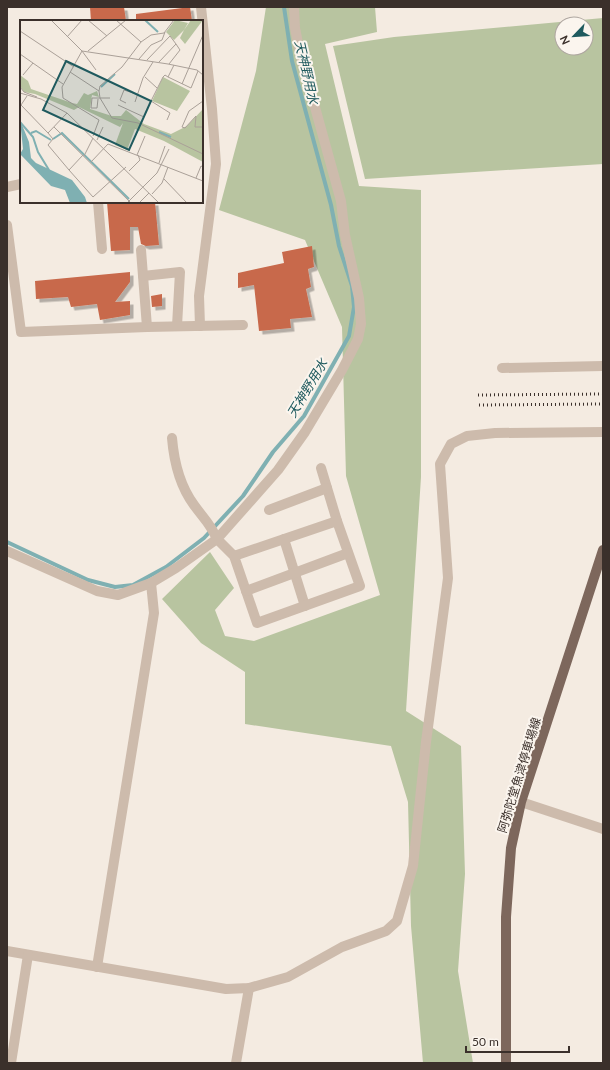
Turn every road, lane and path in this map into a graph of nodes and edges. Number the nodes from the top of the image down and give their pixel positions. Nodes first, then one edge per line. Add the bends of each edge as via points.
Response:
1 (201, 7) edge
2 (294, 7) edge
3 (202, 20) edge
4 (203, 26) edge
5 (20, 184) edge
6 (7, 187) edge
7 (98, 203) edge
8 (7, 225) edge
9 (102, 249) dead end
10 (141, 250) dead end
11 (143, 276) junction
12 (242, 325) dead end
13 (177, 326) junction
14 (200, 326) junction
15 (147, 327) junction
16 (603, 366) edge
17 (502, 368) dead end
18 (603, 432) edge
19 (172, 438) dead end
20 (321, 468) dead end
21 (327, 488) junction
22 (269, 510) dead end
23 (337, 520) junction
24 (217, 538) junction
25 (284, 539) junction
26 (603, 550) edge
27 (7, 551) edge
28 (348, 553) junction
29 (234, 556) junction
30 (295, 574) junction
31 (151, 584) junction
32 (246, 591) junction
33 (305, 606) junction
34 (522, 802) junction
35 (603, 829) edge
36 (7, 951) edge
37 (28, 955) junction
38 (97, 967) junction
39 (249, 988) junction
40 (11, 1063) edge
41 (236, 1063) edge
42 (506, 1063) edge

1 - 3 street
2 - 24 street via 300,53 341,202 345,235 359,298 361,324 358,339 342,370 305,432 278,470
4 - 14 street via 216,164 199,296
5 - 6 street
7 - 9 street
8 - 15 street via 21,332
10 - 11 street
11 - 13 street via 180,272
11 - 15 street
12 - 14 street
13 - 14 street
13 - 15 street
16 - 17 street
18 - 39 street via 488,434 467,436 450,444 440,464 448,578 426,742 414,866 397,921 386,931 342,948 288,977
19 - 24 street via 174,460 181,480 194,505 210,523
20 - 21 street
21 - 22 street
21 - 23 street
23 - 25 street
23 - 28 street
24 - 29 street
24 - 31 street
25 - 29 street
25 - 30 street
26 - 34 main road, 阿弥陀堂魚津停車場線
27 - 31 street via 97,591 118,595
28 - 30 street
28 - 33 street via 360,586
29 - 32 street
30 - 32 street
30 - 33 street
31 - 38 street via 154,613
32 - 33 street via 257,623
34 - 35 street
34 - 42 main road, 阿弥陀堂魚津停車場線 via 511,848 506,917
36 - 37 street
37 - 38 street
37 - 40 street
38 - 39 street via 226,989
39 - 41 street

